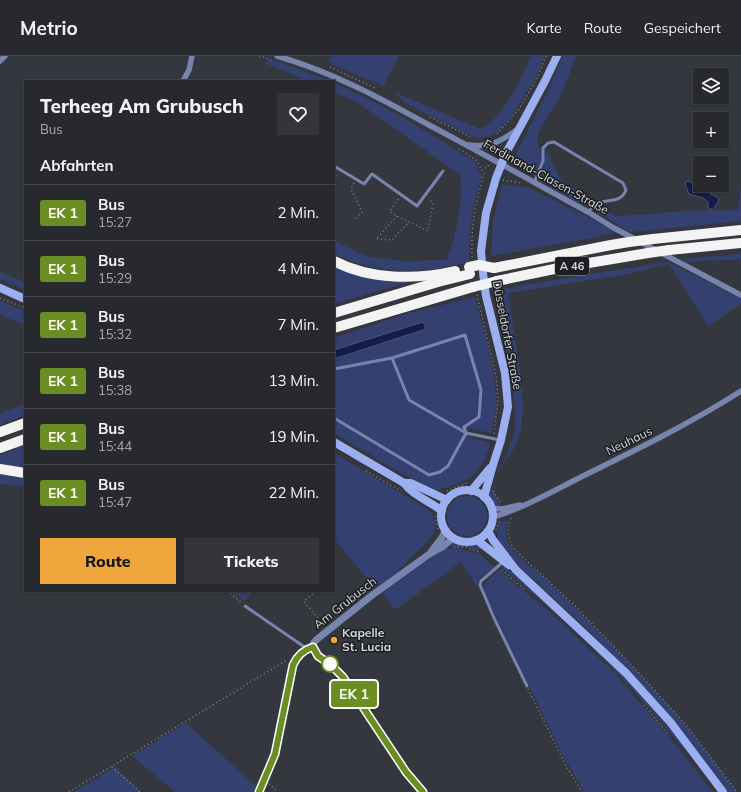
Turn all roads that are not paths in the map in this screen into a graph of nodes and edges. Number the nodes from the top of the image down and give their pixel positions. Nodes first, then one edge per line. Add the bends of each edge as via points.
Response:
1 (5, 56) edge
2 (192, 56) edge
3 (277, 56) edge
4 (557, 56) edge
5 (289, 58) edge
6 (0, 61) edge
7 (184, 80) edge
8 (520, 127) junction
9 (467, 145) junction
10 (502, 165) junction
11 (335, 167) edge
12 (443, 172) dead end
13 (534, 183) junction
14 (588, 212) junction
15 (741, 230) edge
16 (741, 243) edge
17 (335, 261) edge
18 (469, 271) junction
19 (0, 288) edge
20 (741, 295) edge
21 (24, 299) edge
22 (335, 313) edge
23 (335, 328) edge
24 (392, 358) junction
25 (335, 369) edge
26 (741, 391) edge
27 (335, 419) edge
28 (24, 423) edge
29 (0, 432) edge
30 (466, 433) junction
31 (24, 439) edge
32 (501, 440) junction
33 (335, 443) edge
34 (0, 448) edge
35 (492, 465) junction
36 (0, 469) edge
37 (24, 473) edge
38 (404, 483) junction
39 (471, 491) junction
40 (484, 497) junction
41 (447, 500) junction
42 (524, 504) junction
43 (492, 508) junction
44 (502, 508) junction
45 (438, 512) junction
46 (493, 517) junction
47 (446, 530) junction
48 (488, 531) junction
49 (453, 538) junction
50 (477, 540) junction
51 (444, 542) junction
52 (501, 564) junction
53 (516, 570) junction
54 (245, 606) road end
55 (310, 648) junction
56 (527, 686) road end
57 (259, 792) edge
58 (424, 792) edge
59 (723, 792) edge

1 - 6 street
2 - 7 street
3 - 5 street, Ferdinand-Clasen-Straße
4 - 8 main road, Düsseldorfer Straße
5 - 9 street, Ferdinand-Clasen-Straße via 385,101
8 - 9 street, Ferdinand-Clasen-Straße via 502,140 488,145
8 - 10 main road, Düsseldorfer Straße
9 - 10 street, Ferdinand-Clasen-Straße
10 - 13 street, Ferdinand-Clasen-Straße
10 - 32 main road, Düsseldorfer Straße via 486,213 481,251 486,296 507,390 508,407
11 - 12 lane via 364,184 372,174 417,206
13 - 14 street, Ferdinand-Clasen-Straße
13 - 14 lane via 543,162 543,148 554,142 626,186 623,197 596,203
14 - 20 street, Ferdinand-Clasen-Straße
15 - 18 highway, A 46, bridge via 611,244 494,268 480,265
16 - 23 highway, A 46, bridge via 669,250 559,268 473,287
17 - 18 highway via 359,271 394,277
18 - 22 highway
19 - 21 main road
24 - 25 lane
24 - 30 lane via 409,400
24 - 30 lane via 465,335 481,390 479,417 464,427
26 - 42 street, Neuhaus via 660,438
27 - 30 lane via 429,475 448,466
28 - 29 highway
30 - 32 lane
31 - 34 highway
32 - 35 main road, Düsseldorfer Straße
33 - 38 main road
35 - 39 main road, Düsseldorfer Straße
35 - 40 main road, Düsseldorfer Straße
36 - 37 highway
38 - 41 main road via 411,483
38 - 45 main road via 409,490 434,504
39 - 40 main road
39 - 41 main road via 458,492
40 - 43 main road
41 - 45 main road
42 - 44 street, Neuhaus
42 - 44 street, Neuhaus via 514,510
43 - 44 street, Neuhaus
43 - 46 main road
44 - 46 street, Neuhaus
45 - 47 main road
46 - 48 main road
47 - 49 main road
47 - 51 street, Am Grubusch
48 - 50 main road
48 - 53 main road
49 - 50 main road via 469,542
49 - 51 street, Am Grubusch
50 - 52 main road
51 - 55 street, Am Grubusch via 327,630
52 - 53 main road
52 - 56 lane via 481,581 481,589
53 - 59 main road via 626,673 671,723
54 - 55 lane
55 - 57 street, Am Grubusch via 296,658 293,665 275,754
55 - 58 street via 343,677 406,772

